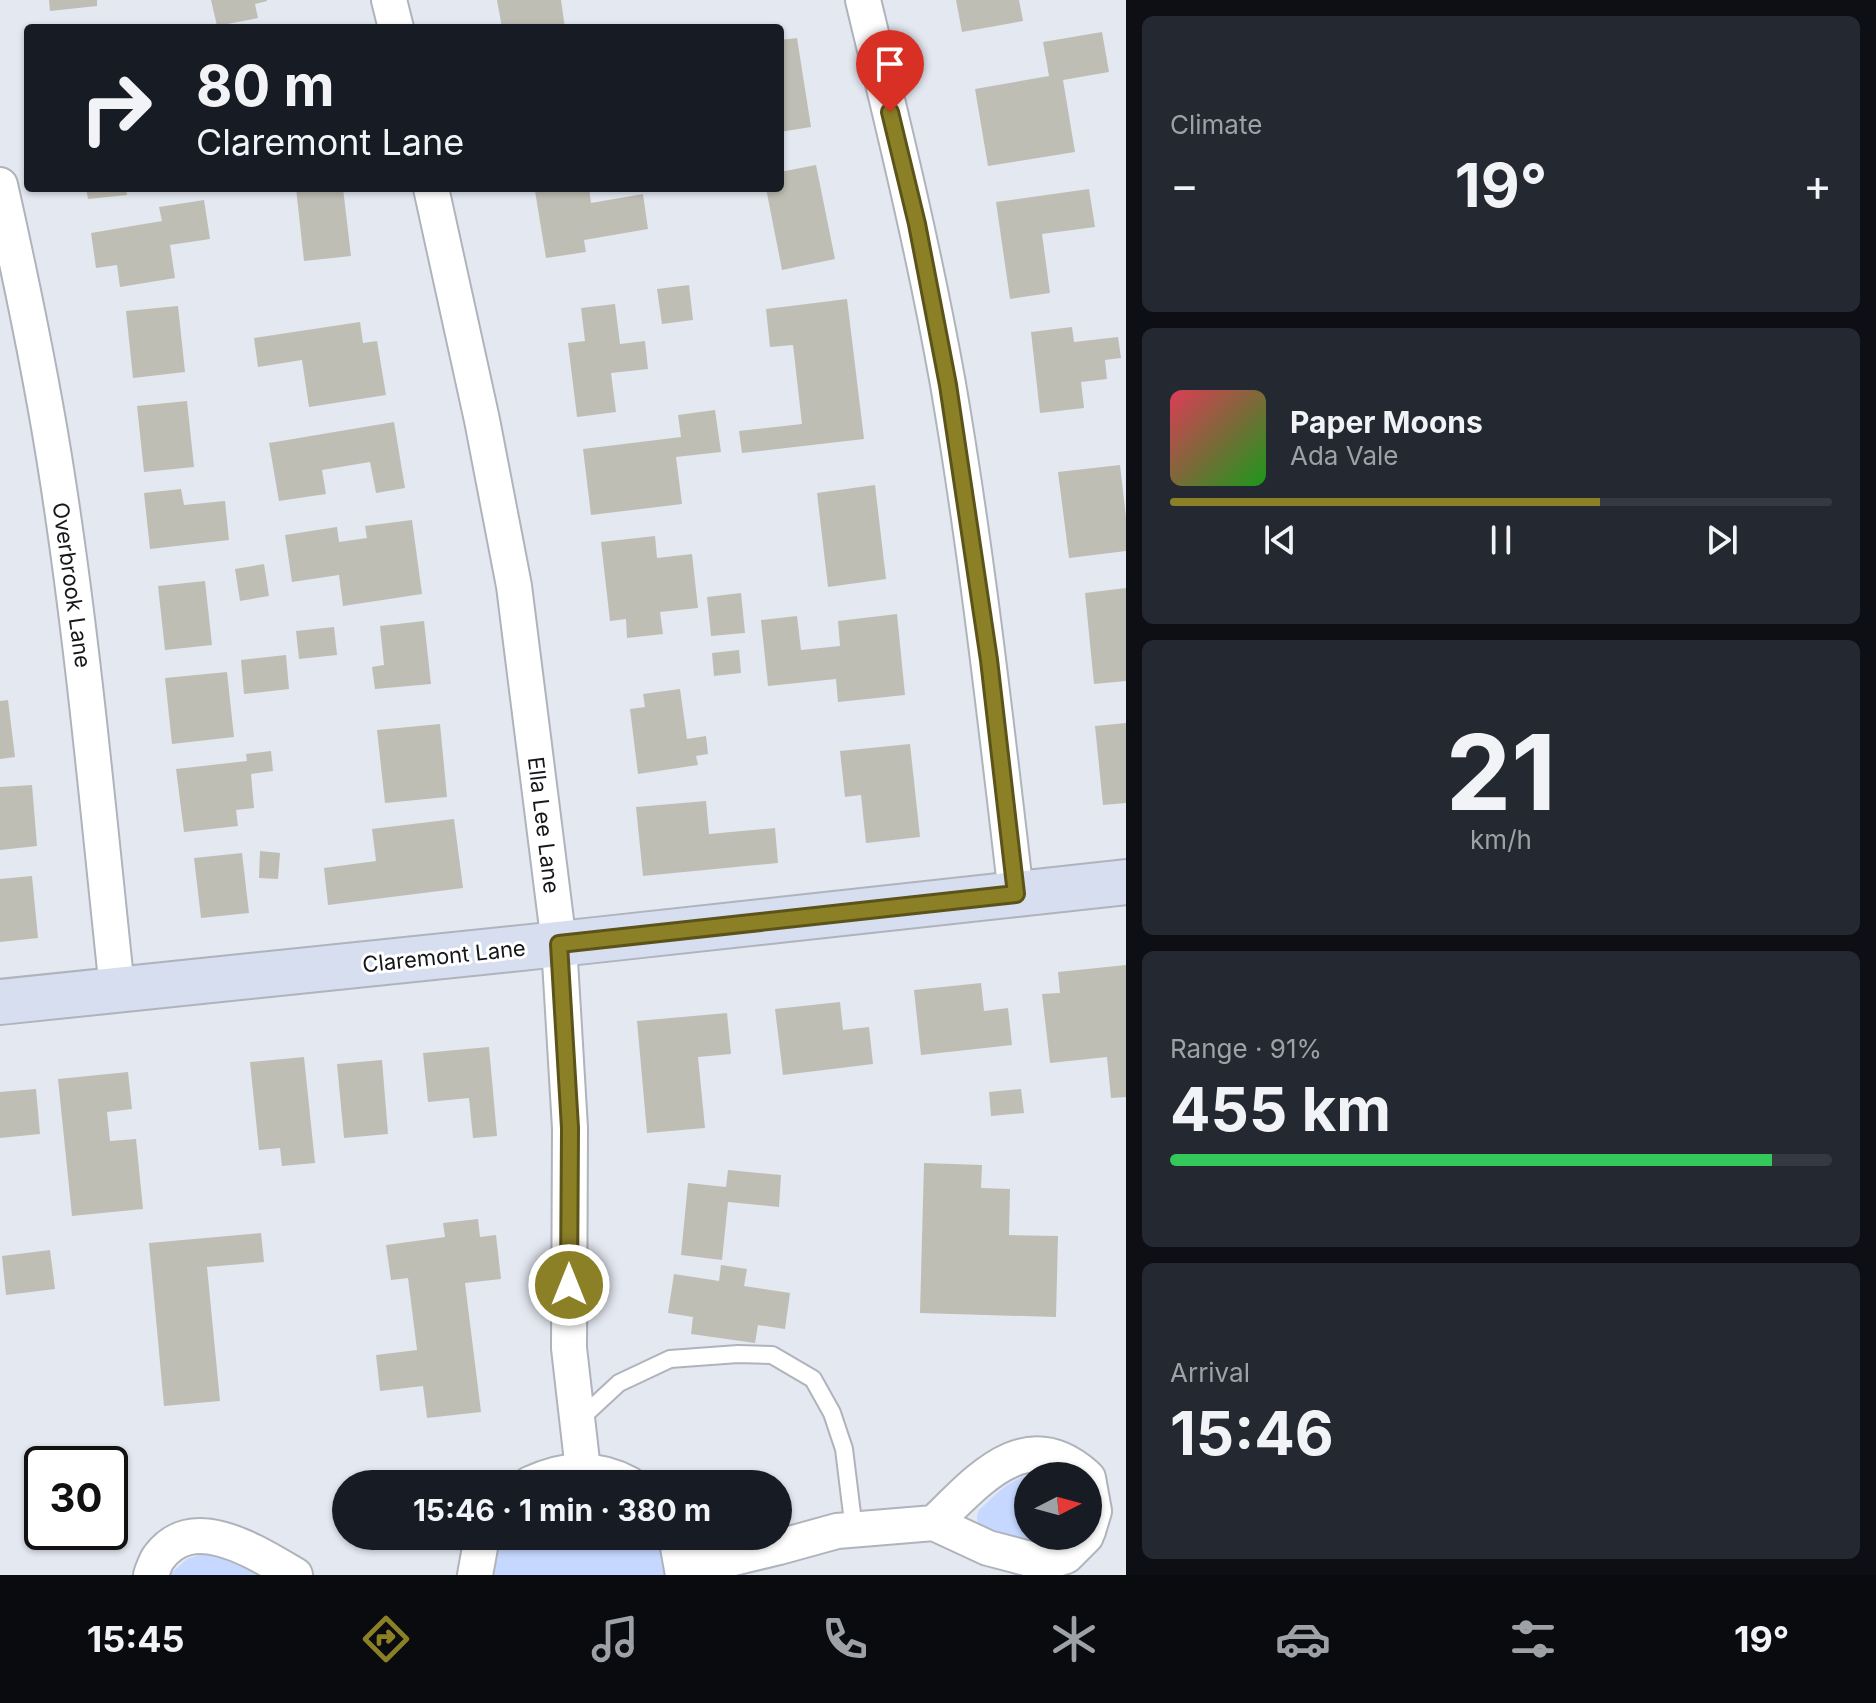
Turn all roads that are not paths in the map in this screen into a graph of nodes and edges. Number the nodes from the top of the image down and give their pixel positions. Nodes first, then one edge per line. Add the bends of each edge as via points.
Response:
1 (389, 0) edge
2 (863, 0) edge
3 (395, 24) edge
4 (0, 185) edge
5 (432, 192) edge
6 (1126, 882) edge
7 (1016, 894) junction
8 (559, 944) junction
9 (117, 989) junction
10 (0, 1002) edge
11 (578, 1421) junction
12 (1067, 1462) edge
13 (583, 1470) edge
14 (934, 1523) junction
15 (854, 1530) junction
16 (479, 1550) edge
17 (679, 1550) edge
18 (1071, 1550) edge
19 (684, 1572) edge
20 (151, 1575) edge
21 (295, 1575) edge
22 (474, 1575) edge

1 - 3 street
2 - 7 street via 917,224 948,385 989,660
4 - 9 street, Overbrook Lane via 58,480
5 - 8 street, Ella Lee Lane via 514,586
6 - 7 street, Claremont Lane
7 - 8 street, Claremont Lane
8 - 9 street, Claremont Lane
8 - 11 street, Ella Lee Lane via 570,1128 569,1348
9 - 10 street, Claremont Lane
11 - 13 street, Ella Lee Lane
11 - 15 lane via 619,1383 670,1359 772,1355 813,1379 832,1413 844,1449
12 - 14 street via 1028,1454 1004,1463 986,1473
14 - 15 street
14 - 18 street via 988,1548 1045,1563
15 - 19 street
16 - 22 street
17 - 19 street
20 - 21 street via 158,1558 177,1541 203,1536 230,1541

